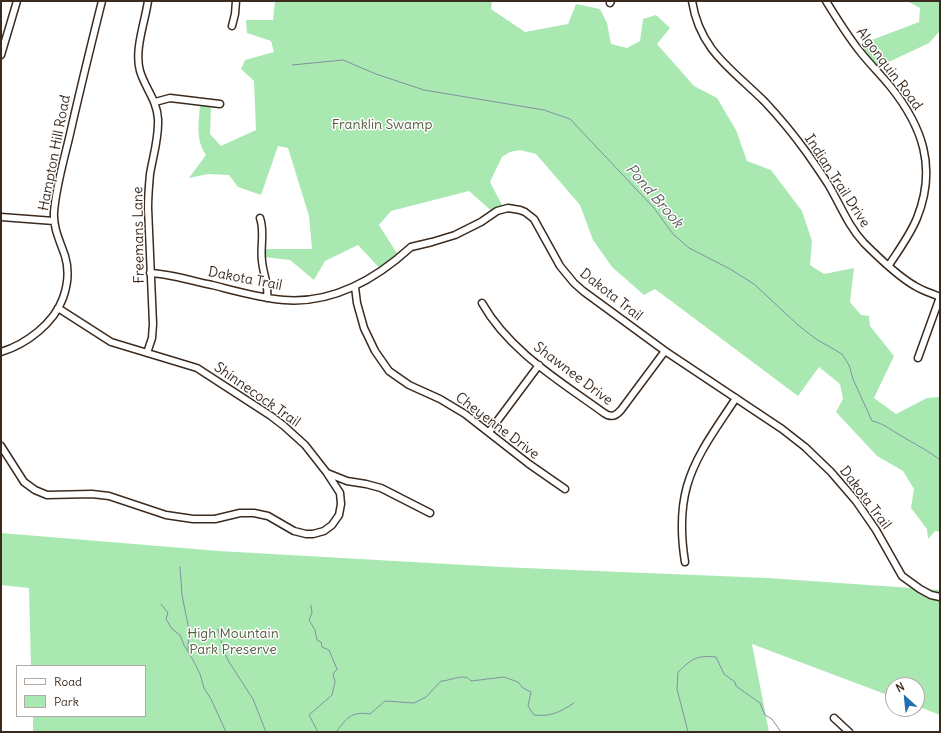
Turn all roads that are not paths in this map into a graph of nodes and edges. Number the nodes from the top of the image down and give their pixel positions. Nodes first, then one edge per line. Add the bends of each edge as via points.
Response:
1 (17, 1) edge
2 (102, 1) edge
3 (148, 1) edge
4 (236, 1) edge
5 (692, 1) edge
6 (826, 1) edge
7 (232, 26) dead end
8 (1, 55) edge
9 (154, 102) junction
10 (220, 104) dead end
11 (1, 217) edge
12 (260, 218) dead end
13 (54, 222) junction
14 (889, 266) junction
15 (150, 273) junction
16 (355, 287) junction
17 (940, 297) edge
18 (266, 298) junction
19 (482, 303) dead end
20 (58, 308) junction
21 (665, 351) junction
22 (1, 352) edge
23 (148, 353) junction
24 (918, 358) dead end
25 (540, 365) junction
26 (736, 398) junction
27 (489, 432) junction
28 (1, 446) edge
29 (327, 473) junction
30 (564, 489) dead end
31 (430, 513) dead end
32 (685, 562) dead end
33 (940, 597) edge
34 (834, 718) dead end
35 (849, 732) edge

1 - 8 street
2 - 13 street, Hampton Hill Road via 60,174
3 - 9 street, Freemans Lane via 138,58 140,71
4 - 7 street
5 - 14 street, Indian Trail Drive via 700,29 712,50 794,136 828,184 855,232
6 - 14 street, Algonquin Road via 854,44 900,99 918,130 925,152 926,184 921,206 912,228
9 - 10 street via 170,98
9 - 15 street, Freemans Lane via 158,126 148,191
11 - 13 street
12 - 18 street via 263,225 261,259 268,286
13 - 20 street, Hampton Hill Road via 65,255 67,272 66,289
14 - 17 street, Indian Trail Drive via 915,286
15 - 18 street, Dakota Trail
15 - 23 street, Freemans Lane via 153,324
16 - 18 street, Dakota Trail via 313,299
16 - 21 street, Dakota Trail via 388,267 411,247 455,235 497,211 514,208 534,219 554,257 574,283
16 - 27 street, Cheyenne Drive via 364,328 375,351 389,370 405,383 453,406
17 - 24 street
19 - 25 street, Shawnee Drive via 500,330
20 - 22 street, Hampton Hill Road via 46,324 30,338
20 - 23 street, Shinnecock Trail via 111,342
21 - 25 street, Shawnee Drive via 614,416 604,413
21 - 26 street, Dakota Trail
23 - 29 street, Shinnecock Trail via 197,368 271,416 296,437
25 - 27 street
26 - 32 street via 700,453 687,485 682,520
26 - 33 street, Dakota Trail via 791,435 831,472 866,515 902,576 920,589
27 - 30 street, Cheyenne Drive
28 - 29 street, Shinnecock Trail via 24,482 40,493 54,496 109,496 162,514 194,519 215,519 240,513 254,513 268,516 294,531 306,534 324,531 339,515 340,493
29 - 31 street via 381,488
34 - 35 street

